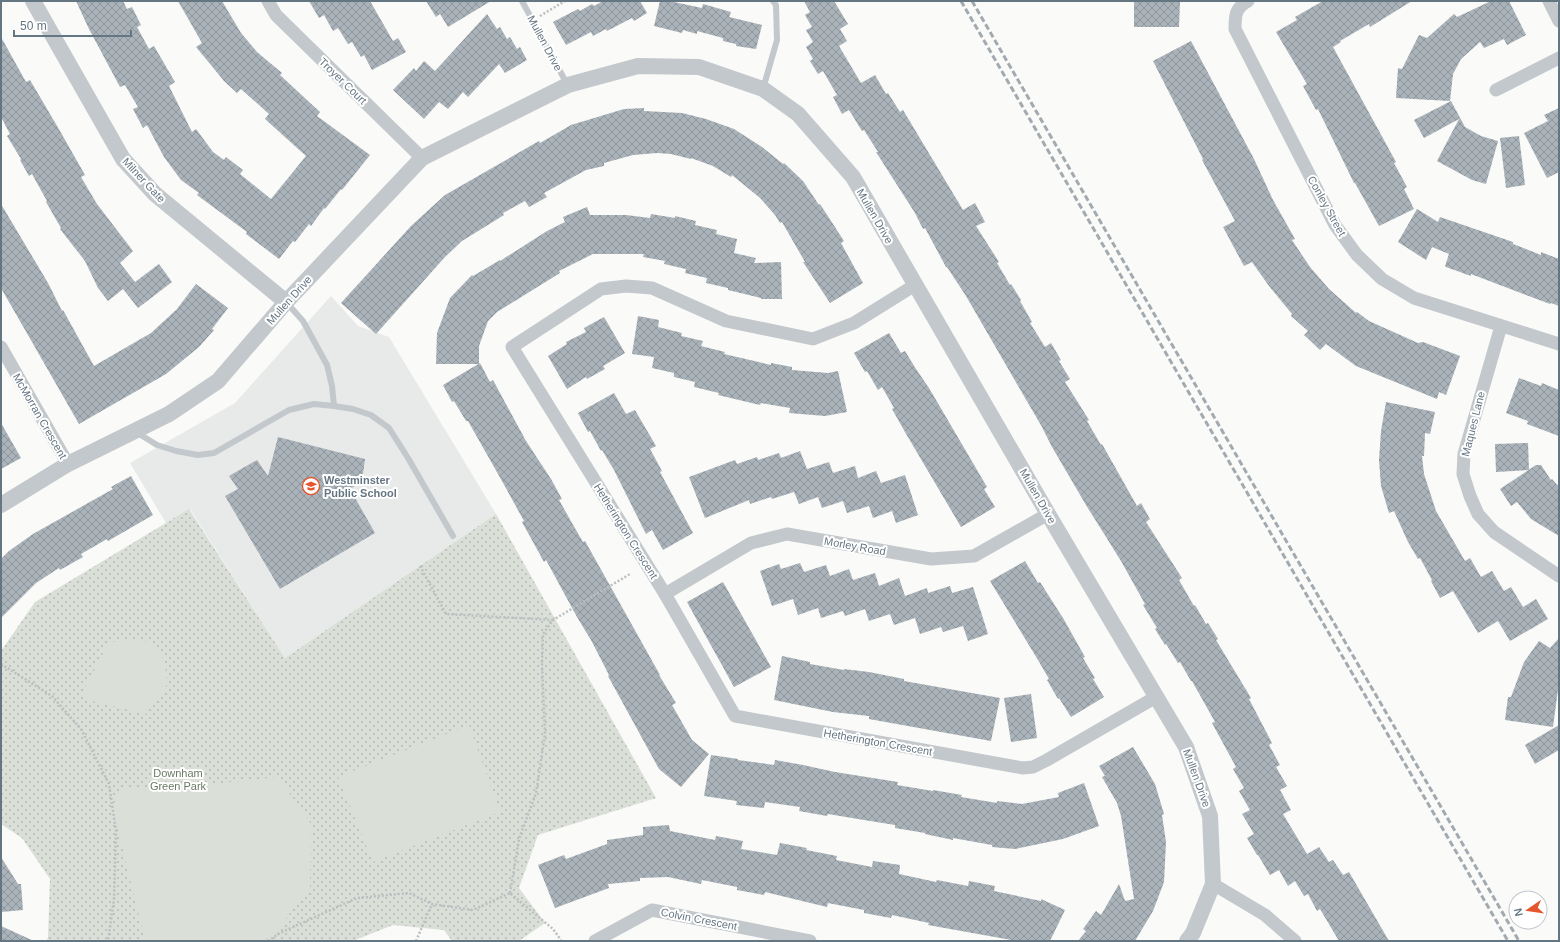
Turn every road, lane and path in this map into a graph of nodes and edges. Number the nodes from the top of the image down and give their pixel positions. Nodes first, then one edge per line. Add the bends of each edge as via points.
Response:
1 (33, 1) edge
2 (268, 1) edge
3 (522, 1) edge
4 (565, 1) edge
5 (774, 1) edge
6 (1248, 1) edge
7 (1549, 1) edge
8 (533, 20) junction
9 (1559, 20) edge
10 (1559, 58) edge
11 (568, 85) junction
12 (763, 89) junction
13 (1496, 90) dead end
14 (422, 158) junction
15 (915, 285) junction
16 (286, 302) junction
17 (1501, 326) junction
18 (1559, 344) edge
19 (1, 348) edge
20 (334, 406) junction
21 (135, 431) junction
22 (68, 464) junction
23 (1, 505) edge
24 (1048, 514) junction
25 (453, 536) dead end
26 (420, 566) dead end
27 (630, 574) dead end
28 (1559, 576) edge
29 (665, 594) junction
30 (553, 620) junction
31 (1, 664) edge
32 (1156, 697) junction
33 (1213, 884) junction
34 (510, 893) junction
35 (432, 904) junction
36 (560, 940) edge
37 (108, 941) edge
38 (268, 941) edge
39 (416, 941) edge
40 (595, 941) edge
41 (810, 941) edge
42 (1187, 941) edge
43 (1295, 941) edge

1 - 16 street, Milner Gate via 123,159 155,194
2 - 14 street, Troyer Court via 276,15
3 - 8 lane, Mullen Drive
4 - 8 path
5 - 12 lane via 777,40
6 - 17 street, Conley Street via 1235,15 1235,29 1335,225 1357,255 1382,279 1414,298
7 - 9 street
8 - 11 lane, Mullen Drive
10 - 13 street
11 - 12 street, Mullen Drive via 638,66 699,67
11 - 14 street, Mullen Drive
12 - 15 street, Mullen Drive via 798,114 853,177
14 - 16 street, Mullen Drive
15 - 24 street, Mullen Drive
15 - 29 street, Hetherington Crescent via 854,323 813,339 726,320 652,288 620,287 601,290 512,347
16 - 20 lane via 303,321 327,365
16 - 21 street, Mullen Drive via 218,381 169,414
17 - 18 street, Conley Street
17 - 28 street, Maques Lane via 1464,454 1463,474 1478,514 1494,532
19 - 22 street, McMorran Crescent
20 - 21 lane via 314,404 289,410 214,453 198,455 176,451 157,445
20 - 25 lane via 371,415 389,428
21 - 22 street, Mullen Drive
22 - 23 street, Mullen Drive
24 - 29 street, Morley Road via 974,556 931,560 787,534 751,543
24 - 32 street, Mullen Drive
26 - 30 path via 446,614
27 - 30 path
29 - 32 street, Hetherington Crescent via 735,716 1024,768 1033,767 1047,760
30 - 34 path via 543,634 545,734 536,793 519,839
31 - 37 path via 52,696 81,729 109,784 116,831 114,900
32 - 33 street, Mullen Drive via 1186,747 1210,816
33 - 42 street, Mullen Drive via 1193,933
33 - 43 street via 1265,915
34 - 35 path via 473,910
34 - 36 path via 553,929
35 - 38 path via 409,893 357,898 280,932
35 - 39 path
40 - 41 street, Colvin Crescent via 652,910

